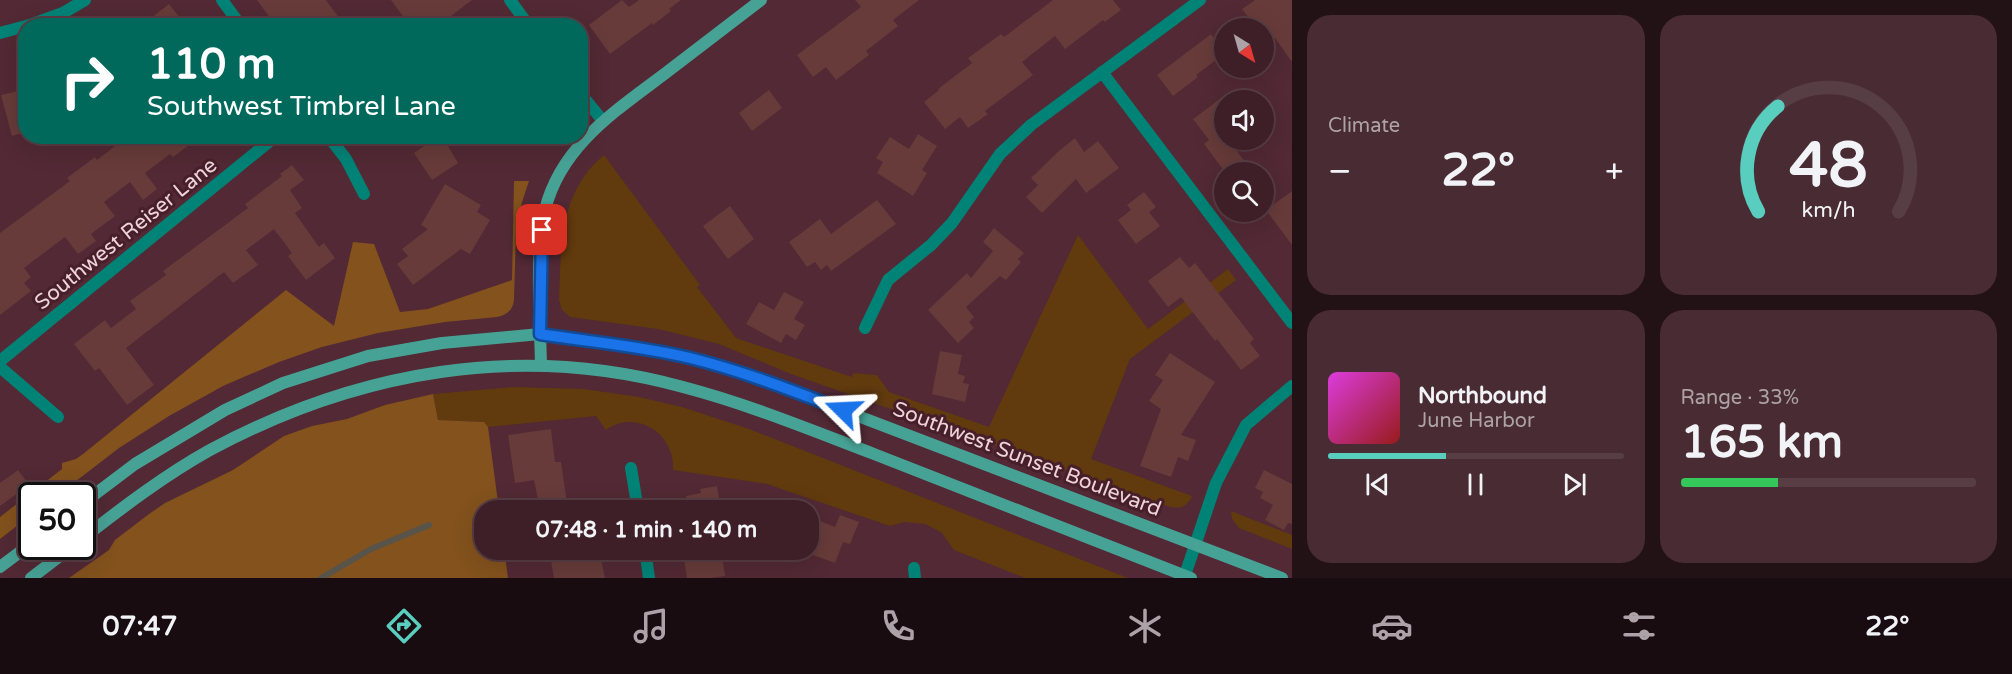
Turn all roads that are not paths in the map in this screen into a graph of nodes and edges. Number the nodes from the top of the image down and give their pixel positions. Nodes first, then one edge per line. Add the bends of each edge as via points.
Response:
1 (85, 0) edge
2 (222, 0) edge
3 (510, 0) edge
4 (761, 0) edge
5 (1200, 0) edge
6 (49, 18) edge
7 (235, 18) edge
8 (523, 18) edge
9 (18, 28) edge
10 (0, 33) edge
11 (1102, 72) junction
12 (588, 103) edge
13 (603, 121) junction
14 (588, 136) edge
15 (266, 144) edge
16 (334, 144) edge
17 (580, 144) edge
18 (364, 194) dead end
19 (1292, 323) edge
20 (865, 328) dead end
21 (540, 334) junction
22 (0, 361) edge
23 (541, 365) junction
24 (0, 367) edge
25 (1292, 386) edge
26 (58, 417) dead end
27 (632, 468) dead end
28 (96, 493) edge
29 (637, 500) edge
30 (96, 529) edge
31 (1195, 544) junction
32 (18, 554) edge
33 (55, 560) edge
34 (647, 560) edge
35 (0, 567) edge
36 (1186, 577) edge
37 (31, 578) edge
38 (649, 578) edge
39 (1282, 578) edge

1 - 6 street
2 - 7 street
3 - 8 street
4 - 13 main road
5 - 11 street
9 - 10 street
11 - 19 street
11 - 20 street via 1031,125 1000,154 952,223 888,280
12 - 13 street
13 - 14 main road
15 - 22 street, Southwest Reiser Lane
16 - 18 street
17 - 21 main road via 565,163 545,210 540,252
21 - 23 main road
21 - 28 main road, Southwest Sunset Boulevard via 442,343 368,356 283,383 195,426
21 - 31 main road, Southwest Sunset Boulevard via 665,352 748,374
23 - 30 main road via 419,375 312,403 208,452
23 - 36 main road via 646,378 723,399
24 - 26 street
25 - 31 street via 1246,425 1216,483
27 - 29 street
31 - 36 street
31 - 39 main road, Southwest Sunset Boulevard
32 - 35 main road
33 - 37 main road
34 - 38 street

